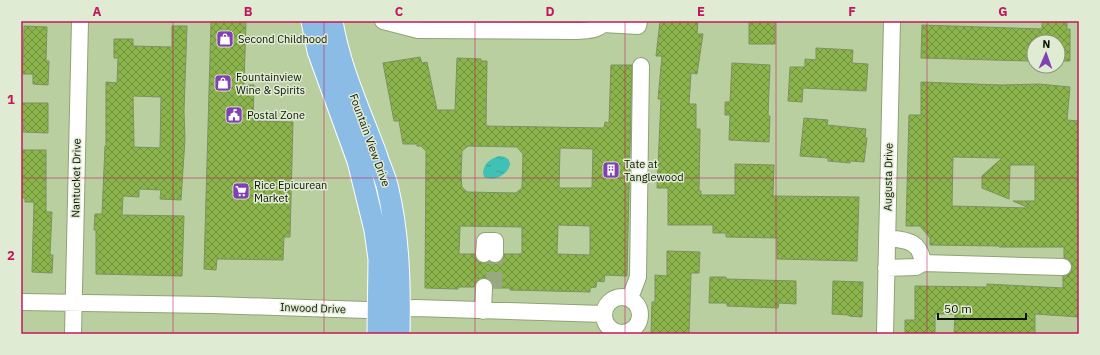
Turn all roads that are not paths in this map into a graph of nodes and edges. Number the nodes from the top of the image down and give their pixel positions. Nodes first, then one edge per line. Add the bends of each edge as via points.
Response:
1 (80, 21) edge
2 (312, 21) edge
3 (332, 21) edge
4 (383, 21) edge
5 (638, 21) edge
6 (892, 21) edge
7 (603, 23) edge
8 (641, 66) dead end
9 (350, 111) junction
10 (887, 238) junction
11 (924, 263) junction
12 (1063, 267) dead end
13 (886, 268) junction
14 (489, 287) tunnel mouth
15 (630, 298) junction
16 (21, 302) edge
17 (74, 303) junction
18 (379, 310) junction
19 (399, 310) junction
20 (488, 311) junction
21 (604, 314) junction
22 (629, 333) edge
23 (73, 334) edge
24 (378, 334) edge
25 (399, 334) edge
26 (885, 334) edge

1 - 17 street, Nantucket Drive
2 - 9 main road, Fountain View Drive via 318,52 331,90
3 - 9 main road, Fountain View Drive via 343,65
4 - 7 street via 418,30 578,31 596,29
5 - 7 street via 638,26
6 - 10 street, Augusta Drive
8 - 15 street via 638,277
9 - 18 main road, Fountain View Drive via 358,161 376,230
9 - 19 main road, Fountain View Drive via 388,192 397,242
10 - 11 street via 904,240 916,245
10 - 13 street, Augusta Drive
11 - 12 street
11 - 13 street via 916,267
13 - 26 street, Augusta Drive
14 - 20 street
15 - 21 street via 618,297 612,300
15 - 22 street via 638,307 640,318
16 - 17 street, Inwood Drive
17 - 18 street, Inwood Drive
17 - 23 street, Nantucket Drive
18 - 19 street, Inwood Drive
18 - 24 main road, Fountain View Drive
19 - 20 street, Inwood Drive via 416,308
19 - 25 main road, Fountain View Drive
20 - 21 street, Inwood Drive
21 - 22 street via 612,330

